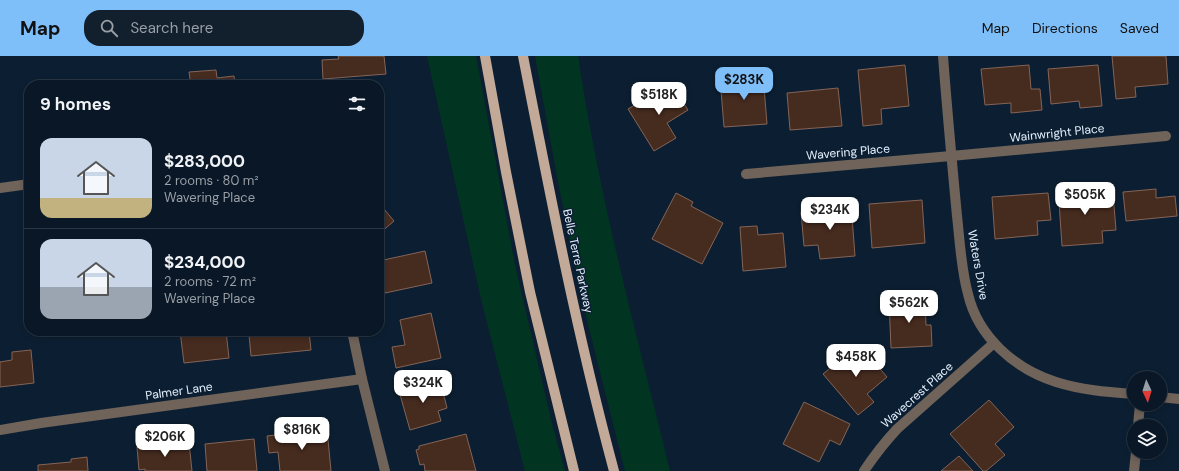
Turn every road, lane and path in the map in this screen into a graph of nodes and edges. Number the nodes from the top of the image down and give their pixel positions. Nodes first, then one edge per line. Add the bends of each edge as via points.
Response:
1 (485, 56) edge
2 (523, 56) edge
3 (943, 56) edge
4 (1166, 136) dead end
5 (951, 156) junction
6 (746, 174) dead end
7 (24, 185) edge
8 (0, 188) edge
9 (353, 336) edge
10 (994, 343) junction
11 (362, 379) junction
12 (1127, 393) edge
13 (1167, 398) edge
14 (1179, 399) edge
15 (0, 430) edge
16 (1135, 459) edge
17 (385, 471) edge
18 (574, 471) edge
19 (614, 471) edge
20 (864, 471) edge
21 (1134, 471) edge

1 - 18 main road via 530,292
2 - 19 main road, Belle Terre Parkway via 570,286
3 - 5 street, Waters Drive
4 - 5 street, Wainwright Place
5 - 6 street, Wavering Place
5 - 10 street, Waters Drive via 961,256 968,294 975,314
7 - 8 street
9 - 11 street
10 - 12 street, Waters Drive via 1011,359 1044,378 1084,388
10 - 20 street, Wavecrest Place via 897,429 884,442
11 - 15 street, Palmer Lane
11 - 17 street
13 - 14 street
16 - 21 street

